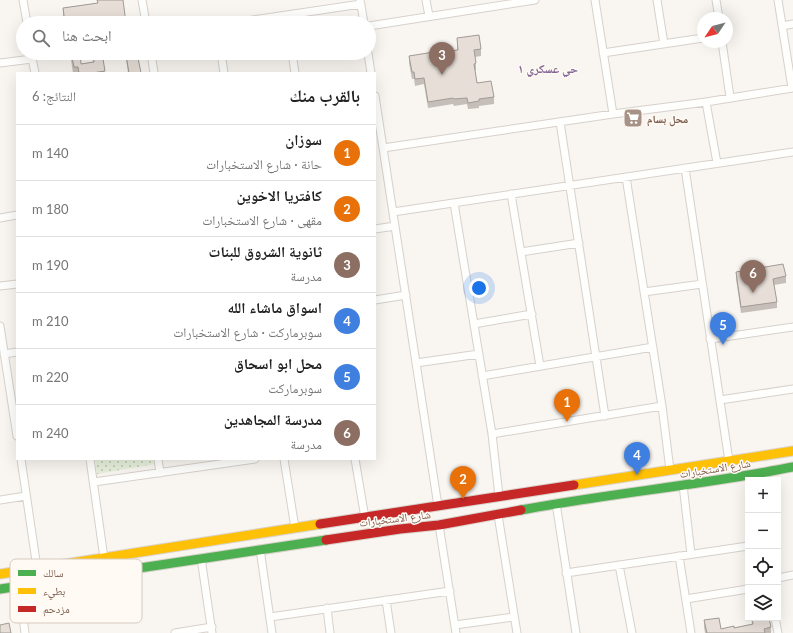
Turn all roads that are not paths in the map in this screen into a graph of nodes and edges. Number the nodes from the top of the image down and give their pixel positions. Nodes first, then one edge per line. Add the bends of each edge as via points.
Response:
1 (23, 0) edge
2 (142, 0) edge
3 (426, 0) edge
4 (533, 0) edge
5 (596, 0) edge
6 (657, 0) edge
7 (716, 0) edge
8 (778, 0) edge
9 (360, 2) edge
10 (485, 4) edge
11 (718, 12) edge
12 (286, 15) joint
13 (26, 16) edge
14 (145, 16) edge
15 (279, 16) edge
16 (363, 16) edge
17 (429, 16) junction
18 (793, 24) edge
19 (376, 25) edge
20 (782, 26) junction
21 (697, 39) edge
22 (664, 44) junction
23 (723, 48) edge
24 (603, 53) junction
25 (16, 60) edge
26 (33, 60) edge
27 (152, 60) edge
28 (222, 60) edge
29 (293, 60) edge
30 (369, 60) edge
31 (0, 63) edge
32 (35, 72) edge
33 (154, 72) edge
34 (224, 72) edge
35 (295, 72) edge
36 (371, 72) edge
37 (793, 88) edge
38 (730, 97) junction
39 (376, 102) edge
40 (706, 102) junction
41 (613, 114) junction
42 (560, 122) junction
43 (383, 148) junction
44 (793, 152) edge
45 (717, 163) junction
46 (685, 168) junction
47 (626, 177) junction
48 (570, 185) junction
49 (511, 194) junction
50 (454, 202) junction
51 (393, 212) junction
52 (16, 215) edge
53 (0, 218) edge
54 (395, 226) junction
55 (376, 229) edge
56 (579, 243) junction
57 (521, 252) junction
58 (16, 284) edge
59 (702, 284) junction
60 (0, 286) edge
61 (644, 292) junction
62 (406, 295) junction
63 (376, 300) edge
64 (532, 314) junction
65 (474, 324) junction
66 (0, 326) edge
67 (793, 327) edge
68 (710, 339) junction
69 (653, 347) junction
70 (16, 352) edge
71 (4, 354) junction
72 (479, 354) junction
73 (596, 357) junction
74 (416, 363) junction
75 (540, 366) junction
76 (482, 376) junction
77 (793, 389) edge
78 (720, 400) junction
79 (662, 406) junction
80 (605, 416) junction
81 (16, 423) edge
82 (492, 434) junction
83 (793, 451) edge
84 (21, 460) edge
85 (90, 460) edge
86 (158, 460) edge
87 (248, 460) edge
88 (284, 460) edge
89 (355, 460) edge
90 (729, 461) junction
91 (793, 467) edge
92 (670, 470) junction
93 (160, 473) junction
94 (753, 477) edge
95 (745, 478) edge
96 (94, 482) junction
97 (683, 485) junction
98 (26, 496) junction
99 (499, 496) junction
100 (0, 500) edge
101 (556, 503) junction
102 (438, 506) junction
103 (397, 513) junction
104 (498, 514) junction
105 (364, 518) junction
106 (439, 525) junction
107 (295, 528) junction
108 (400, 529) junction
109 (745, 546) edge
110 (260, 549) junction
111 (691, 554) junction
112 (679, 556) junction
113 (104, 558) junction
114 (201, 558) junction
115 (36, 559) edge
116 (97, 559) edge
117 (619, 565) junction
118 (142, 567) edge
119 (10, 572) edge
120 (566, 573) junction
121 (0, 574) edge
122 (793, 575) edge
123 (781, 577) edge
124 (10, 587) edge
125 (0, 589) edge
126 (745, 589) edge
127 (450, 591) junction
128 (686, 599) junction
129 (386, 600) junction
130 (327, 608) junction
131 (514, 616) junction
132 (270, 617) junction
133 (776, 621) edge
134 (24, 623) edge
135 (455, 625) junction
136 (212, 630) edge
137 (25, 633) edge
138 (175, 633) edge
139 (272, 633) edge
140 (330, 633) edge
141 (391, 633) edge
142 (456, 633) edge
143 (517, 633) edge
144 (576, 633) edge
145 (632, 633) edge
146 (691, 633) edge
147 (778, 633) edge

1 - 13 street
2 - 14 street
3 - 17 street
4 - 10 street
5 - 24 street
6 - 22 street
7 - 11 street
8 - 20 street
9 - 12 street
9 - 16 street
10 - 17 street
12 - 15 street
17 - 19 street
18 - 20 street
20 - 37 street
21 - 22 street
22 - 24 street
23 - 38 street
24 - 41 street
25 - 31 street
26 - 32 street
27 - 33 street
28 - 34 street
29 - 35 street
30 - 36 street
37 - 38 street
38 - 40 street
39 - 43 street
40 - 41 street
40 - 45 street
41 - 42 street
42 - 43 street
42 - 48 street
43 - 51 street
44 - 45 street
45 - 46 street
46 - 47 street
46 - 59 street
47 - 48 street
47 - 61 street
48 - 49 street
48 - 56 street
49 - 50 street
49 - 57 street
50 - 51 street
50 - 65 street
51 - 54 street
52 - 53 street
54 - 55 street
54 - 62 street
56 - 57 street
56 - 73 street
57 - 64 street
58 - 60 street
59 - 61 street
59 - 68 street
61 - 69 street
62 - 63 street
62 - 74 street
64 - 65 street
64 - 75 street
65 - 72 street
66 - 71 street
67 - 68 street
68 - 78 street
69 - 73 street
69 - 79 street
70 - 71 street
71 - 81 street
72 - 74 street
72 - 76 street
73 - 75 street
73 - 80 street
74 - 102 street
75 - 76 street
76 - 82 street
77 - 78 street
78 - 90 street
79 - 80 street
79 - 92 street
80 - 82 street
82 - 99 street
83 - 90 main road, شارع الاستخبارات
84 - 98 street
85 - 96 street
86 - 93 street
87 - 93 street
88 - 107 street
89 - 105 street
90 - 92 main road, شارع الاستخبارات
91 - 94 main road, شارع الاستخبارات
92 - 99 main road, شارع الاستخبارات
93 - 96 street
95 - 97 main road, شارع الاستخبارات
96 - 113 street
97 - 101 main road, شارع الاستخبارات
97 - 111 street
98 - 100 street
98 - 115 street
99 - 102 main road, شارع الاستخبارات
101 - 104 main road, شارع الاستخبارات
101 - 120 street
102 - 103 main road, شارع الاستخبارات
103 - 105 main road, شارع الاستخبارات
103 - 108 main road
104 - 106 main road, شارع الاستخبارات
104 - 131 street
105 - 107 main road, شارع الاستخبارات
106 - 108 main road, شارع الاستخبارات
106 - 127 street
107 - 113 main road, شارع الاستخبارات
108 - 110 main road, شارع الاستخبارات
109 - 111 street
110 - 114 main road, شارع الاستخبارات
110 - 132 street
111 - 112 street
112 - 117 street
112 - 128 street
113 - 116 main road, شارع الاستخبارات
114 - 118 main road, شارع الاستخبارات
114 - 136 street
117 - 120 street
117 - 145 street
119 - 121 main road, شارع الاستخبارات
120 - 144 street
122 - 123 street
124 - 125 main road, شارع الاستخبارات
126 - 128 street
127 - 129 street
127 - 135 street
128 - 146 street
129 - 130 street
129 - 141 street
130 - 132 street
130 - 140 street
131 - 135 street
131 - 143 street
132 - 139 street
133 - 147 street
134 - 137 street
135 - 142 street
136 - 138 street

